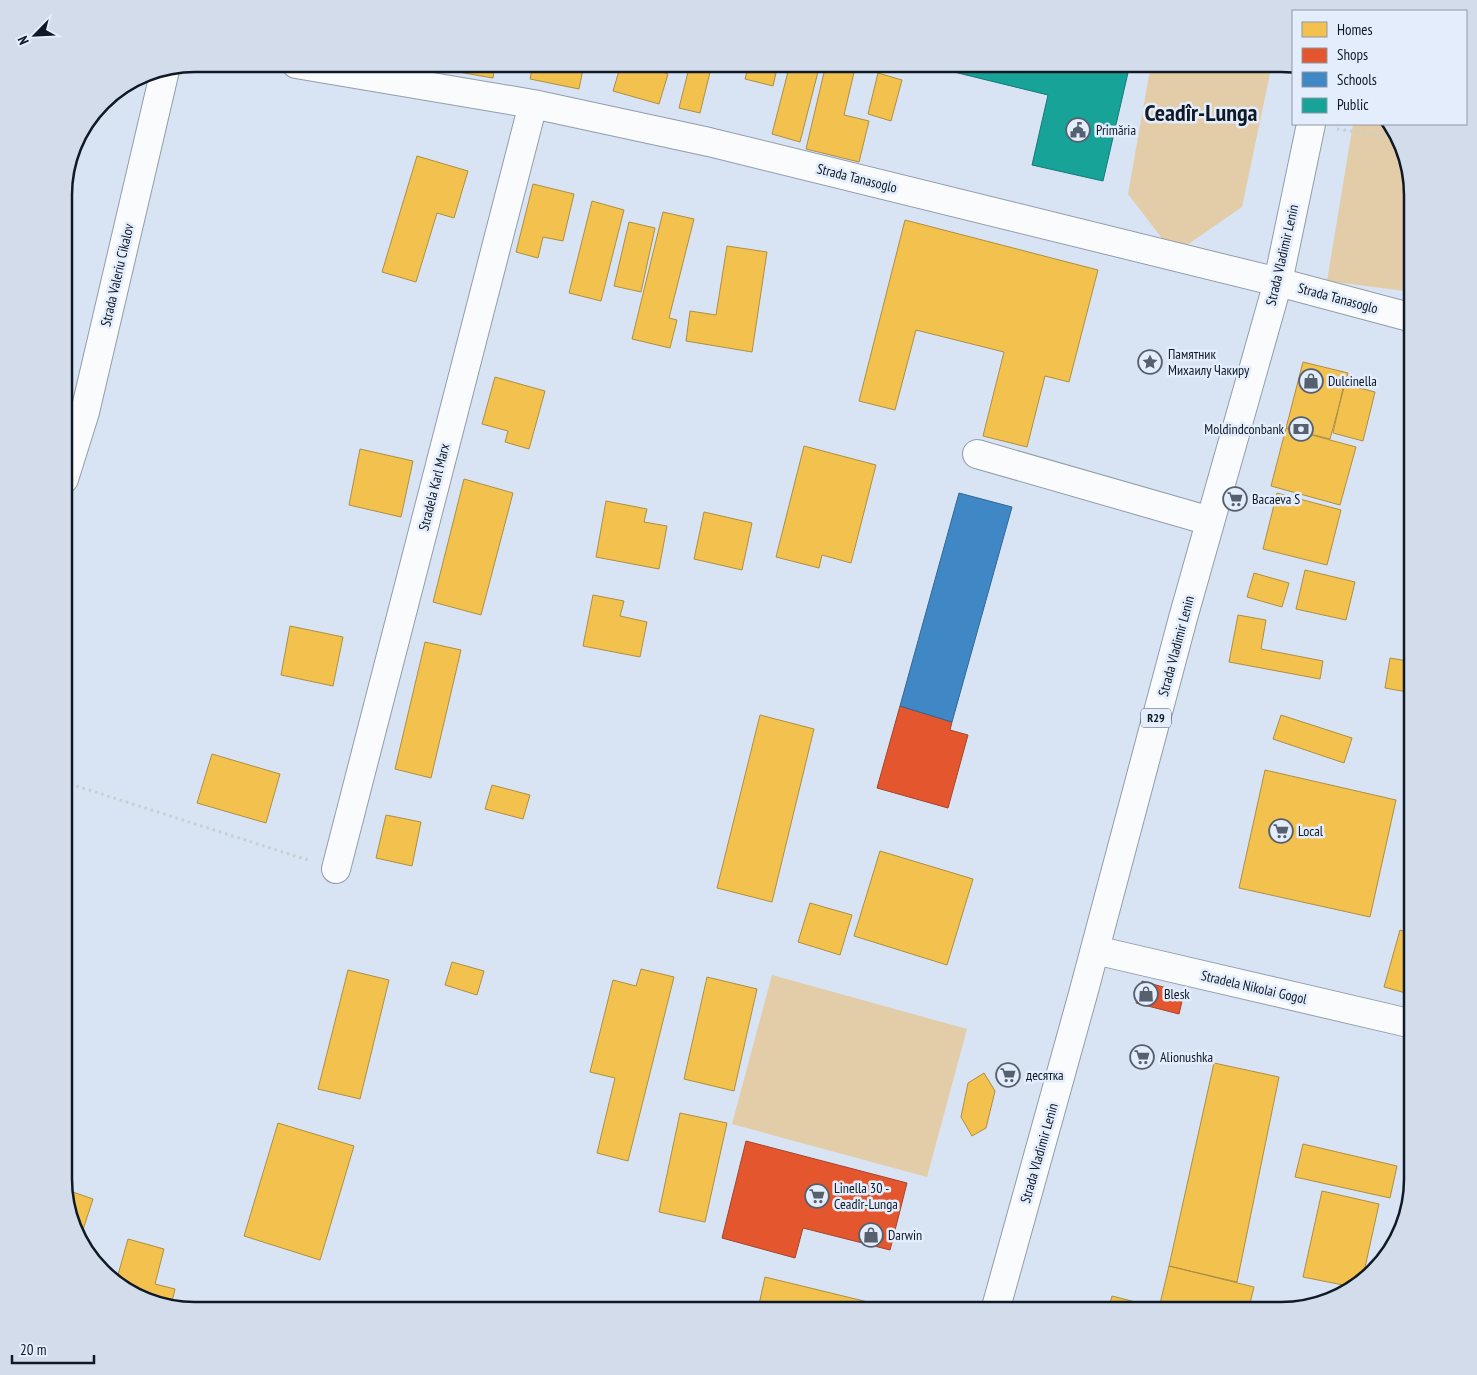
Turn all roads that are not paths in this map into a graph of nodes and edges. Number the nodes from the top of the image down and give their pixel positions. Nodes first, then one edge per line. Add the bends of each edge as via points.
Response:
1 (348, 73) edge
2 (163, 77) edge
3 (533, 104) junction
4 (1311, 125) edge
5 (1278, 282) junction
6 (1404, 316) edge
7 (73, 450) edge
8 (976, 454) dead end
9 (1210, 521) junction
10 (336, 869) road end
11 (1095, 950) junction
12 (1404, 1022) edge
13 (997, 1302) edge

1 - 3 street, Strada Tanasoglo
2 - 7 street, Strada Valeriu Cikalov via 85,412
3 - 5 street, Strada Tanasoglo via 709,142
3 - 10 street, Stradela Karl Marx
4 - 5 street, Strada Vladimir Lenin / R29
5 - 6 street, Strada Tanasoglo
5 - 9 street, Strada Vladimir Lenin / R29
8 - 9 street
9 - 11 street, Strada Vladimir Lenin / R29
11 - 12 street, Stradela Nikolai Gogol
11 - 13 street, Strada Vladimir Lenin / R29

